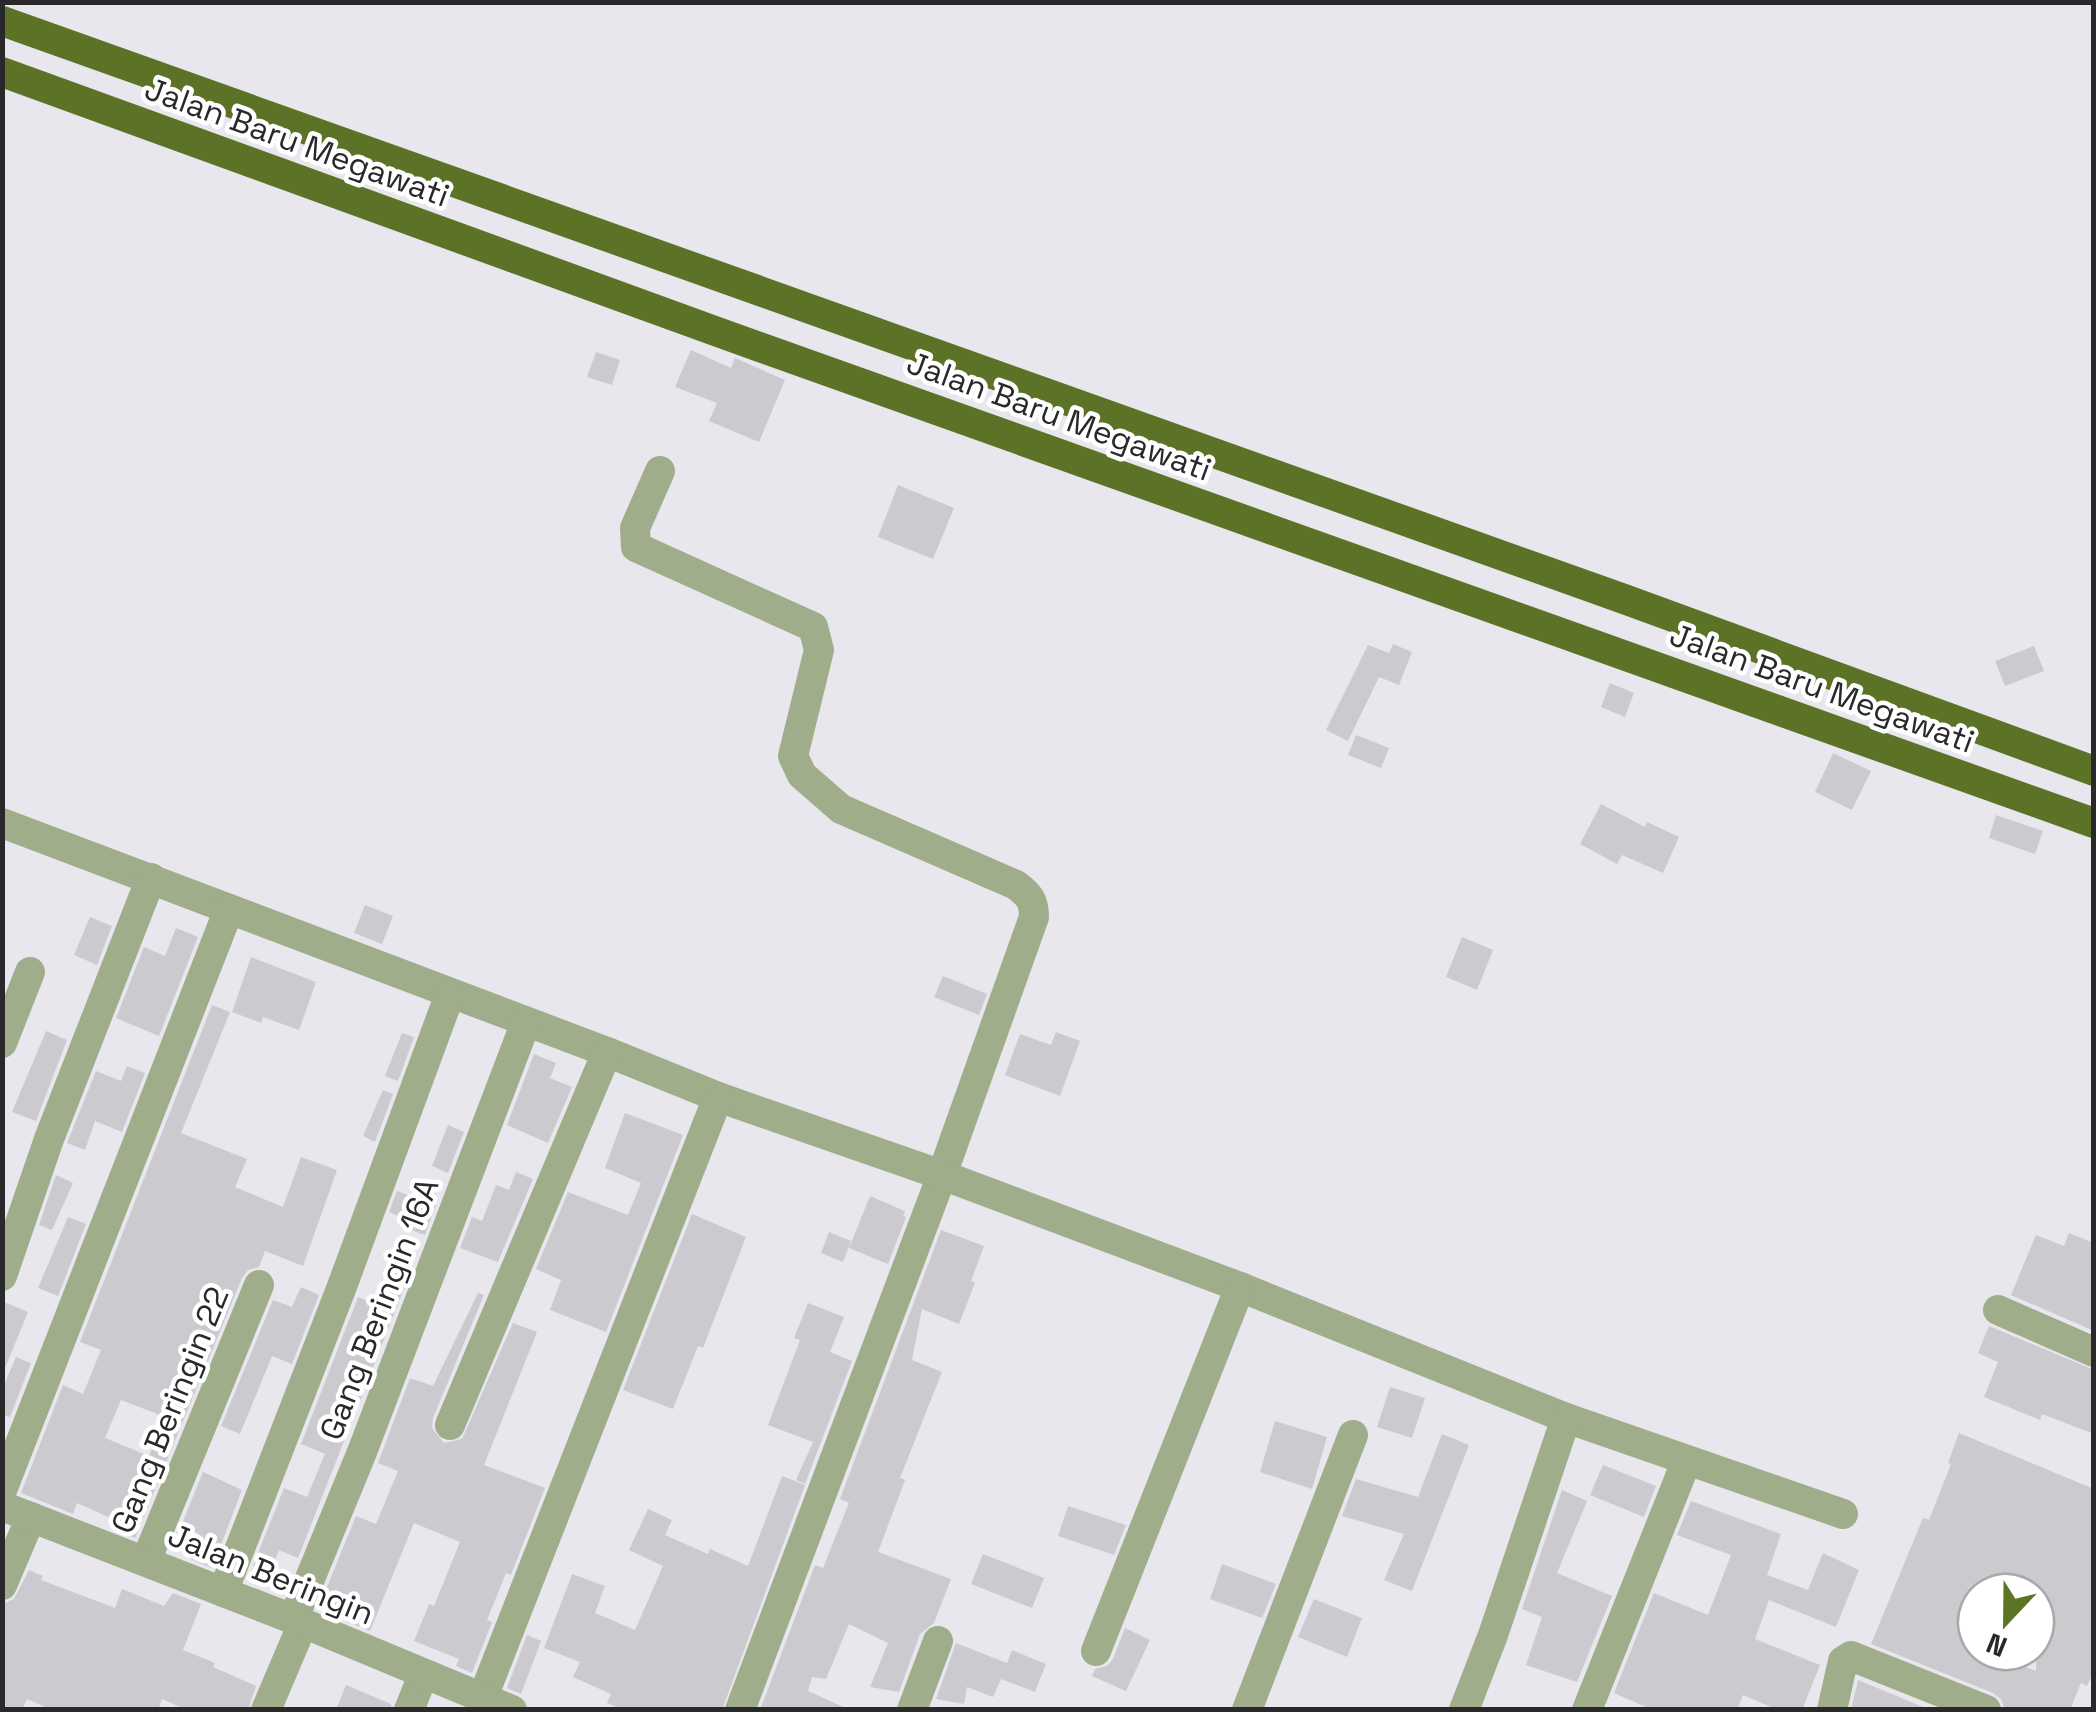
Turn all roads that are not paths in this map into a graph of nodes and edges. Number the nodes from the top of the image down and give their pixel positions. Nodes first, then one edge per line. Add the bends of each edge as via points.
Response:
1 (2, 22) edge
2 (2, 72) edge
3 (660, 471) dead end
4 (1524, 564) junction
5 (1624, 599) junction
6 (1509, 614) junction
7 (1604, 648) junction
8 (2094, 771) edge
9 (2, 822) edge
10 (2094, 823) edge
11 (150, 878) junction
12 (229, 909) junction
13 (30, 972) dead end
14 (450, 994) junction
15 (526, 1022) junction
16 (2, 1043) edge
17 (607, 1052) junction
18 (718, 1097) junction
19 (942, 1175) junction
20 (2, 1276) edge
21 (258, 1286) dead end
22 (1240, 1288) junction
23 (1998, 1310) dead end
24 (2094, 1352) edge
25 (1566, 1418) junction
26 (450, 1425) dead end
27 (1353, 1435) dead end
28 (1686, 1462) junction
29 (2, 1490) edge
30 (17, 1512) edge
31 (1843, 1514) dead end
32 (146, 1562) junction
33 (2, 1585) edge
34 (223, 1592) junction
35 (298, 1621) junction
36 (938, 1641) dead end
37 (1096, 1651) dead end
38 (423, 1675) junction
39 (482, 1697) junction
40 (266, 1710) edge
41 (408, 1710) edge
42 (512, 1710) edge
43 (740, 1710) edge
44 (912, 1710) edge
45 (1247, 1710) edge
46 (1464, 1710) edge
47 (1587, 1710) edge
48 (1832, 1710) edge
49 (1986, 1710) edge

1 - 4 highway, Jalan Baru Megawati
2 - 6 highway, Jalan Baru Megawati
3 - 19 street via 634,528 636,547 813,627 819,650 793,756 802,775 840,809 1030,895 1034,917
4 - 5 highway, Jalan Baru Megawati
4 - 6 highway
5 - 7 highway
5 - 8 highway, Jalan Baru Megawati
6 - 7 highway, Jalan Baru Megawati
7 - 10 highway, Jalan Baru Megawati
9 - 11 street
11 - 12 street
11 - 20 street
12 - 14 street
12 - 29 street
13 - 16 street
14 - 15 street
14 - 34 street
15 - 17 street
15 - 35 street, Gang Beringin 16A
17 - 18 street
17 - 26 street
18 - 19 street
18 - 39 street
19 - 22 street
19 - 43 street
21 - 32 street, Gang Beringin 22
22 - 25 street
22 - 37 street
23 - 24 street
25 - 28 street
25 - 46 street
27 - 45 street
28 - 31 street
28 - 47 street
30 - 32 street, Jalan Beringin
30 - 33 street
32 - 34 street, Jalan Beringin
34 - 35 street, Jalan Beringin
35 - 38 street, Jalan Beringin
35 - 40 street, Gang Beringin 16A
36 - 44 street
38 - 39 street, Jalan Beringin
38 - 41 street
39 - 42 street, Jalan Beringin
48 - 49 street via 1843,1661 1851,1656

